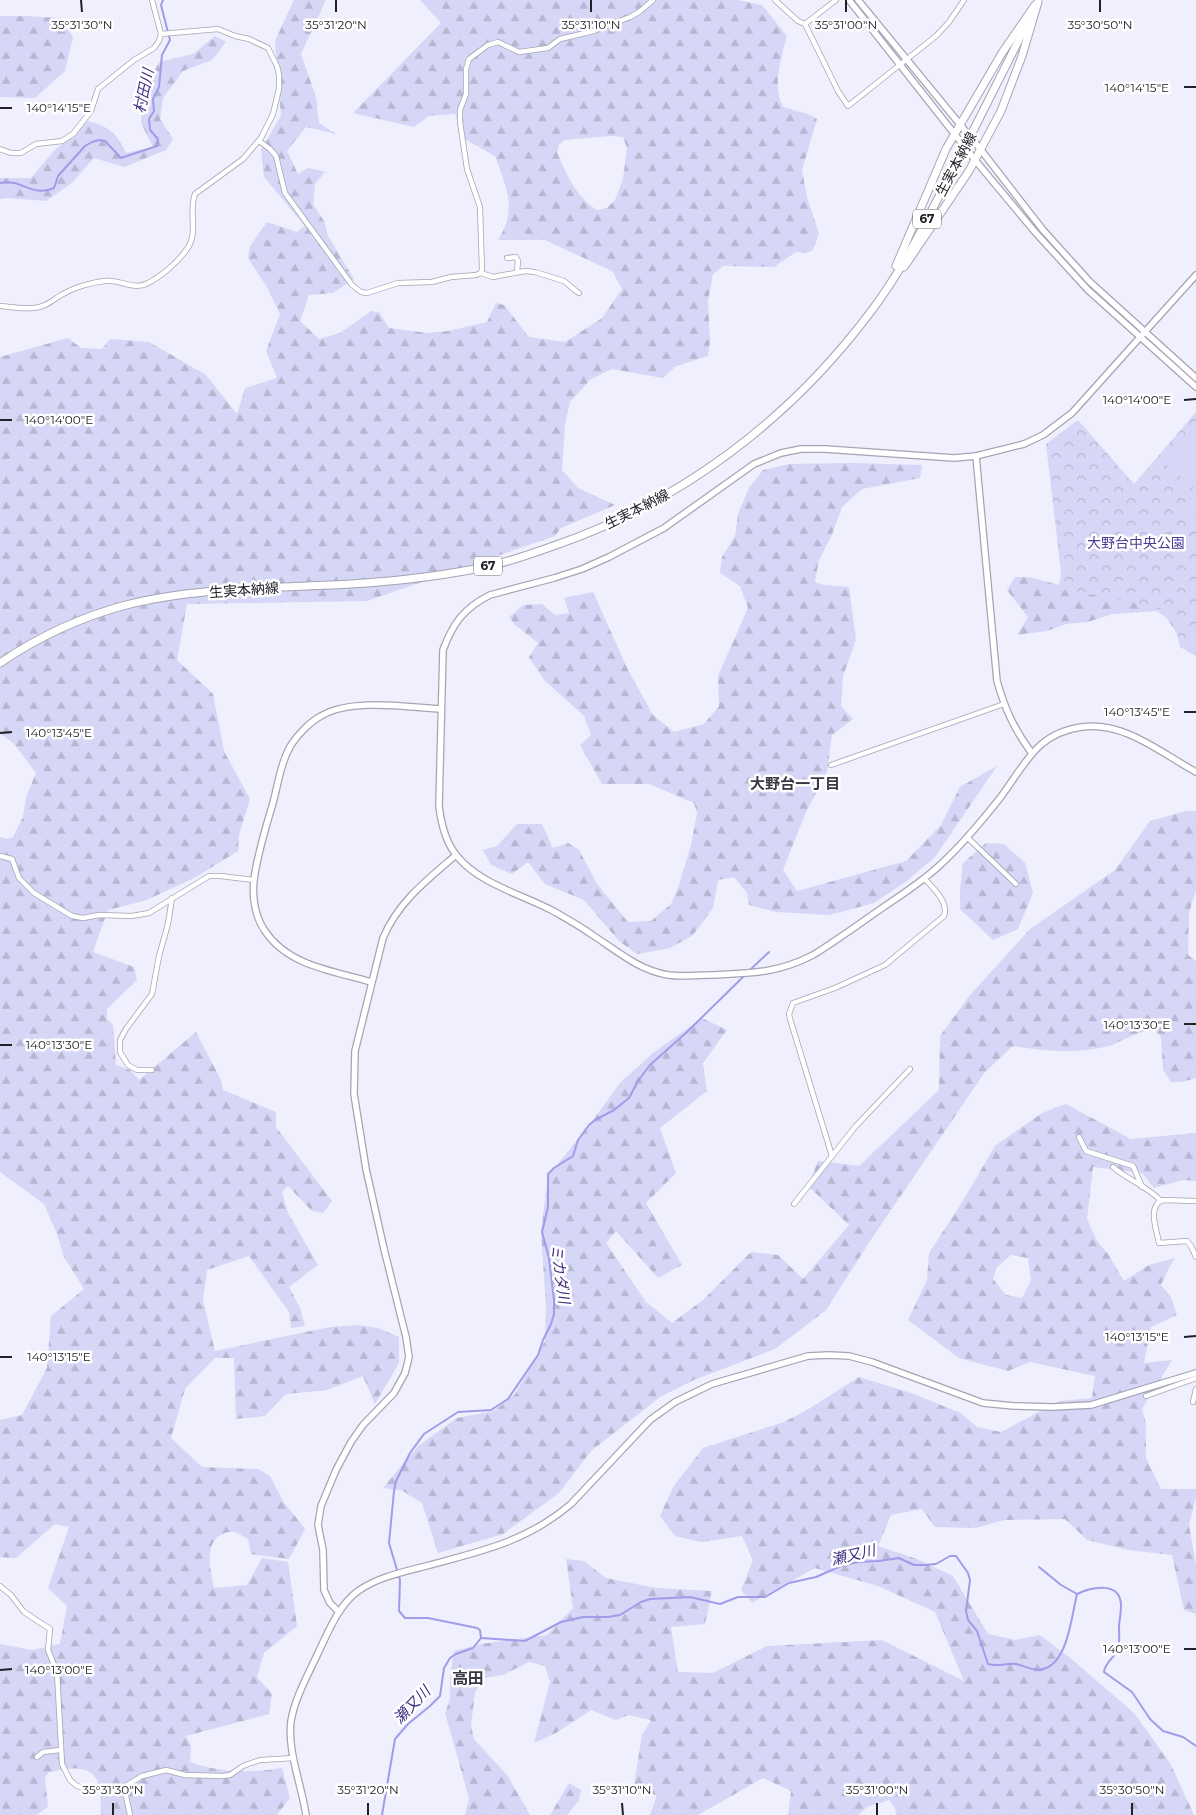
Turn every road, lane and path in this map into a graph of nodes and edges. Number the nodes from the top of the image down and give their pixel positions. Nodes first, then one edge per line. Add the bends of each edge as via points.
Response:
1 (152, 0) edge
2 (653, 0) edge
3 (775, 0) edge
4 (836, 0) edge
5 (849, 0) edge
6 (858, 0) edge
7 (964, 0) edge
8 (1038, 1) edge
9 (805, 24) junction
10 (161, 34) junction
11 (906, 60) junction
12 (900, 64) junction
13 (960, 126) junction
14 (954, 134) junction
15 (259, 141) junction
16 (0, 149) edge
17 (981, 150) junction
18 (975, 160) junction
19 (507, 258) dead end
20 (517, 272) junction
21 (481, 273) junction
22 (1196, 275) edge
23 (891, 283) junction
24 (579, 293) dead end
25 (0, 306) edge
26 (1146, 332) junction
27 (1140, 338) junction
28 (1196, 378) edge
29 (1196, 387) edge
30 (976, 456) junction
31 (0, 663) edge
32 (1004, 704) junction
33 (441, 709) junction
34 (1031, 752) junction
35 (831, 765) dead end
36 (1196, 772) edge
37 (968, 838) junction
38 (0, 856) edge
39 (456, 856) junction
40 (924, 878) junction
41 (254, 880) junction
42 (1016, 884) dead end
43 (172, 898) junction
44 (371, 982) junction
45 (910, 1069) dead end
46 (152, 1070) dead end
47 (1079, 1137) dead end
48 (832, 1156) junction
49 (1113, 1168) dead end
50 (1142, 1187) junction
51 (1160, 1201) junction
52 (1196, 1201) edge
53 (794, 1204) dead end
54 (1196, 1258) edge
55 (1196, 1372) edge
56 (1196, 1378) edge
57 (1196, 1389) edge
58 (1146, 1396) dead end
59 (1193, 1402) dead end
60 (0, 1586) edge
61 (339, 1612) junction
62 (60, 1750) junction
63 (36, 1757) dead end
64 (294, 1758) junction
65 (124, 1787) junction
66 (130, 1815) edge
67 (306, 1815) edge

1 - 10 street
2 - 21 street via 630,17 594,31 560,39 548,48 519,52 498,42 469,59 460,122 467,169 480,207
3 - 9 street
4 - 9 street
5 - 12 street
6 - 11 street
7 - 11 street via 936,36
8 - 13 main road
8 - 17 main road via 1010,88
8 - 23 main road, 生実本納線 / 67, bridge
9 - 12 street via 848,106
10 - 15 street via 218,29 268,48 280,75 279,89 273,114
10 - 16 street via 154,48 98,89 91,111 68,138 36,144 21,153
11 - 12 street
11 - 13 street
12 - 14 street
13 - 14 main road
13 - 17 street
14 - 18 street
14 - 23 main road
15 - 21 street via 276,156 285,193 352,285 361,292 398,283 432,282
15 - 25 street via 243,159 195,194 191,203 193,233 187,249 147,284 137,286 105,281 66,292 45,306
17 - 18 main road
17 - 26 street via 1043,230 1090,282
18 - 23 main road
18 - 27 street via 1088,290
19 - 20 street via 516,257
20 - 21 street via 493,277
20 - 24 street via 535,272 560,280
22 - 26 street
23 - 31 main road, 生実本納線 / 67 via 870,314 781,412 723,459 670,493 601,528 526,556 438,575 214,592 127,605 61,628
26 - 27 street
26 - 28 street
27 - 29 street
27 - 30 street via 1072,413 1024,444
30 - 32 street via 997,681
30 - 33 street via 954,458 801,449 763,459 664,528 609,557 477,602 457,620 443,650
32 - 34 street via 1016,732
32 - 35 street
33 - 39 street via 440,818
33 - 41 street via 347,707 334,710 310,724 292,744 284,760
34 - 36 street via 1071,729 1106,727 1128,734
34 - 37 street
37 - 40 street
37 - 42 street
38 - 43 street via 12,859 19,878 34,893 72,916 149,913
39 - 40 street via 480,876 555,912 638,965 679,976 754,974 796,964 831,944
39 - 44 street via 402,904 383,938
40 - 48 street via 944,904 944,916 885,965 793,1003 790,1010
41 - 43 street via 209,876
41 - 44 street via 254,906 264,930 280,949 300,962
43 - 46 street via 152,994 120,1040 120,1052 128,1065 138,1070
44 - 61 street via 355,1050 354,1094 366,1168 409,1357 405,1373 394,1392 351,1442 321,1506 318,1525 323,1550 324,1590
45 - 48 street
47 - 50 street via 1086,1151 1133,1166
48 - 53 street
49 - 50 street
50 - 51 street
51 - 52 street
51 - 54 street via 1153,1212 1159,1243 1187,1241
55 - 61 street via 1091,1405 1014,1406 983,1402 849,1356 808,1356 788,1360 712,1384 675,1402 650,1420 571,1504 525,1535 499,1546 379,1580 358,1592
56 - 58 street
57 - 59 street
60 - 62 street via 24,1612 50,1629 48,1650 57,1672
61 - 64 street via 294,1709 291,1728
62 - 63 street via 43,1752
62 - 65 street via 64,1769 73,1784 90,1790
64 - 65 street via 260,1760 223,1776 159,1770
64 - 67 street
65 - 66 street

